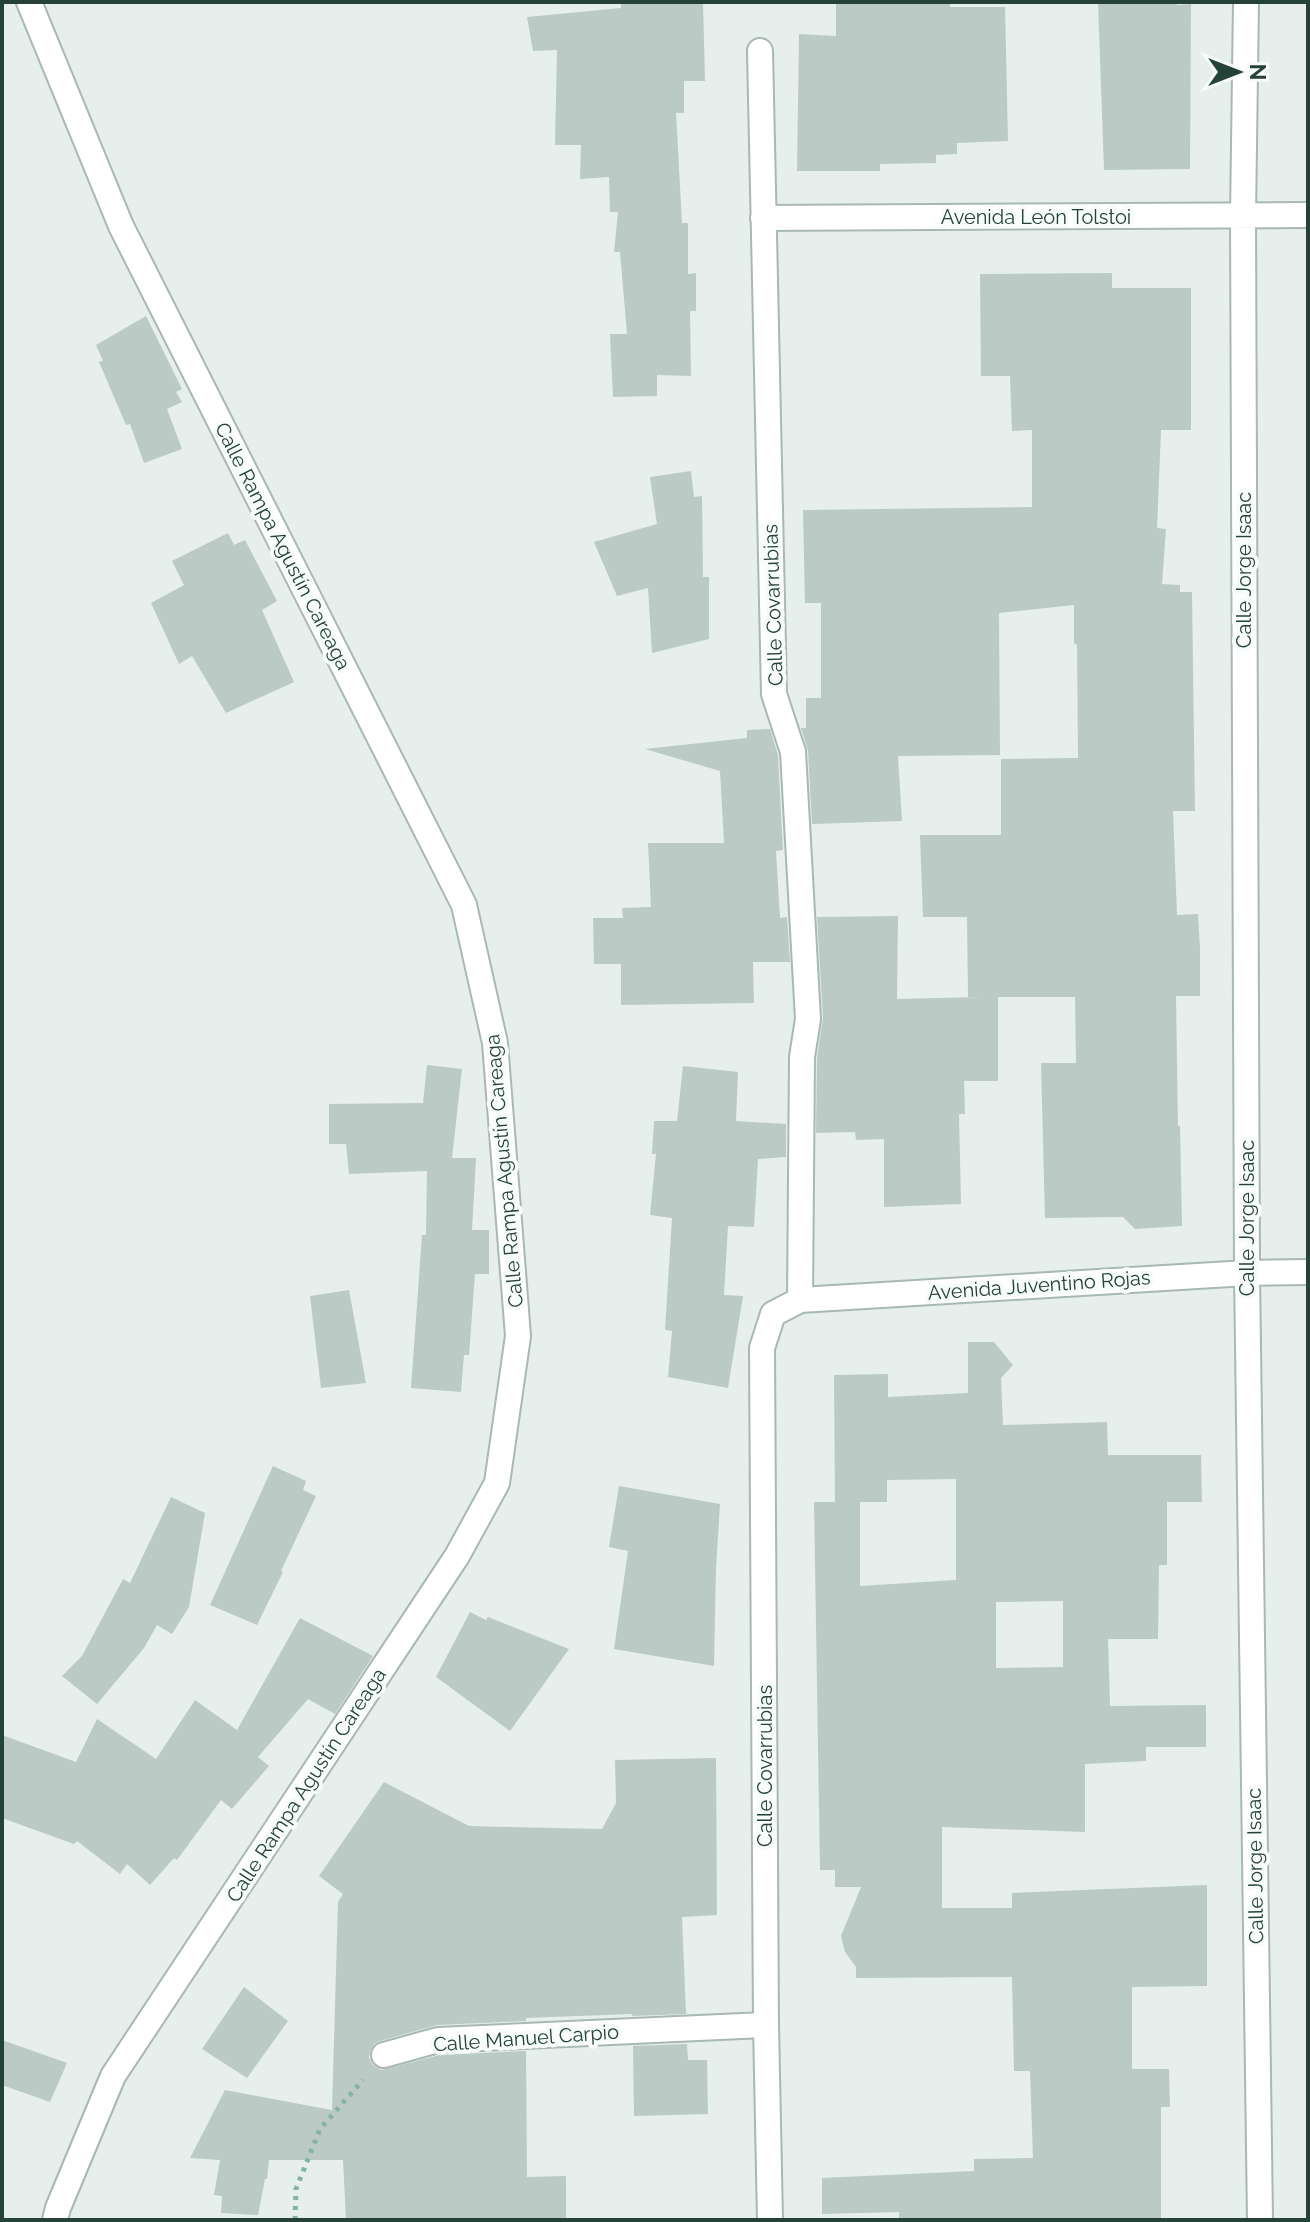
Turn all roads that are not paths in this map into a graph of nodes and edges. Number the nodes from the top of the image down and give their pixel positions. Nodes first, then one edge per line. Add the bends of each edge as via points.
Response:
1 (29, 2) edge
2 (1246, 2) edge
3 (760, 51) dead end
4 (1308, 215) edge
5 (1243, 216) junction
6 (763, 218) junction
7 (1308, 1272) edge
8 (1247, 1273) junction
9 (800, 1300) junction
10 (773, 1314) joint
11 (766, 2025) junction
12 (384, 2055) road end
13 (55, 2220) edge
14 (770, 2220) edge
15 (1260, 2220) edge

1 - 13 street, Calle Rampa Agustín Careaga via 121,226 464,905 495,1043 518,1336 497,1483 457,1556 113,2076
2 - 5 street, Calle Jorge Isaac
3 - 6 street, Calle Covarrubias
4 - 5 street, Avenida León Tolstoi
5 - 6 street, Avenida León Tolstoi
5 - 8 street, Calle Jorge Isaac
6 - 9 street, Calle Covarrubias via 774,694 793,752 808,1019 802,1057
7 - 8 street, Avenida Juventino Rojas
8 - 9 street, Avenida Juventino Rojas
8 - 15 street, Calle Jorge Isaac
9 - 10 street, Avenida Juventino Rojas
10 - 11 street, Calle Covarrubias via 762,1348
11 - 12 street, Calle Manuel Carpio via 438,2040
11 - 14 street, Calle Covarrubias

